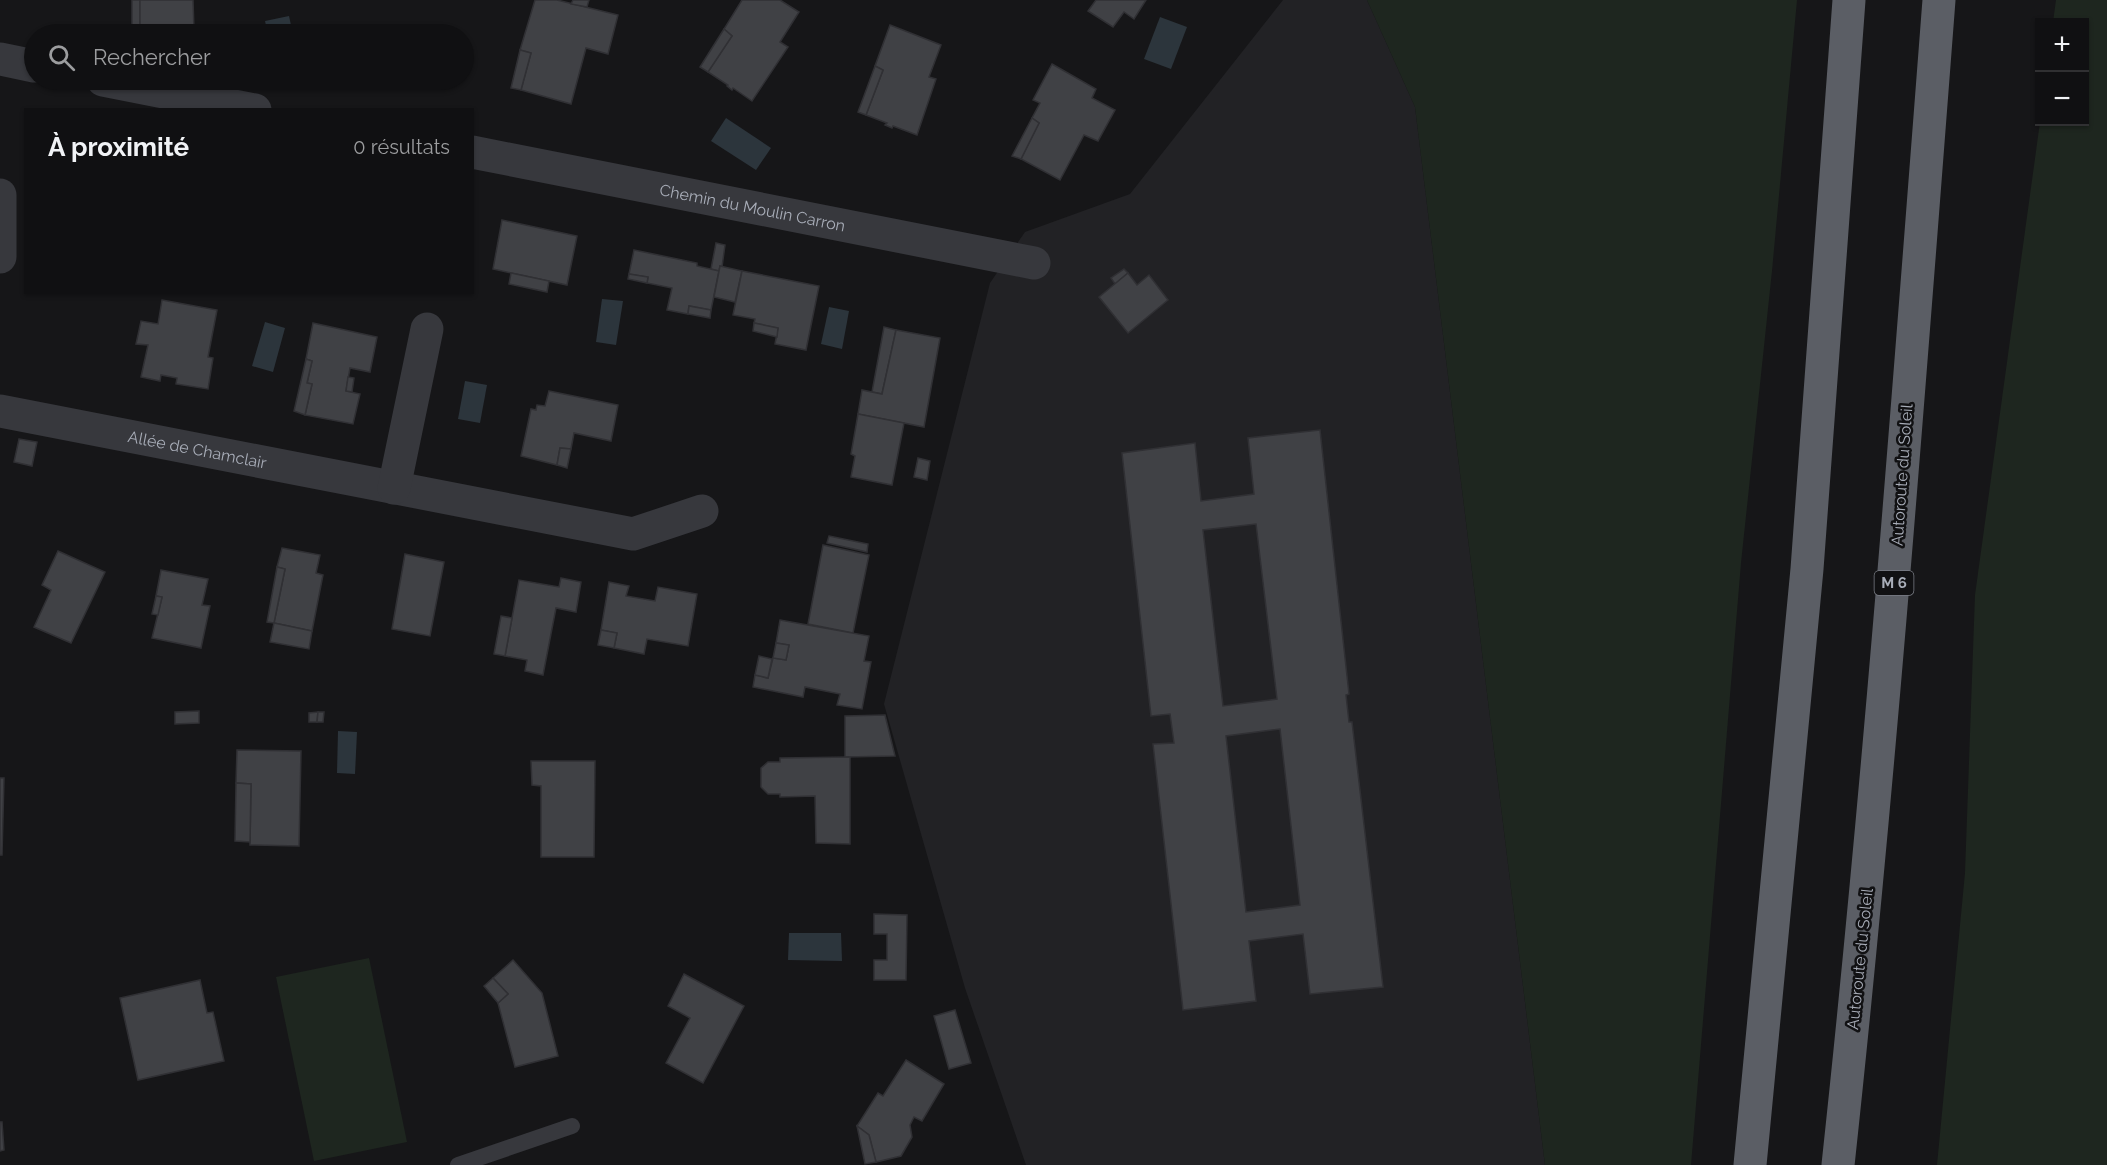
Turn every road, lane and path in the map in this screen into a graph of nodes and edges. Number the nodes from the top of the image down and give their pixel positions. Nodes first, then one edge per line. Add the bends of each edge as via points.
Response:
1 (1849, 0) edge
2 (1939, 0) edge
3 (0, 59) edge
4 (24, 64) edge
5 (154, 90) edge
6 (245, 108) edge
7 (474, 152) edge
8 (0, 195) edge
9 (0, 257) edge
10 (1034, 263) dead end
11 (427, 329) dead end
12 (0, 411) edge
13 (394, 488) junction
14 (702, 511) dead end
15 (572, 1126) dead end
16 (458, 1165) edge
17 (1750, 1165) edge
18 (1838, 1165) edge

1 - 17 highway via 1807,570
2 - 18 highway, Autoroute du Soleil / M 6 via 1896,550
3 - 4 street
5 - 6 street
7 - 10 street, Chemin du Moulin Carron
8 - 9 street
11 - 13 street
12 - 13 street, Allée de Chamclair
13 - 14 street, Allée de Chamclair via 633,534
15 - 16 lane

